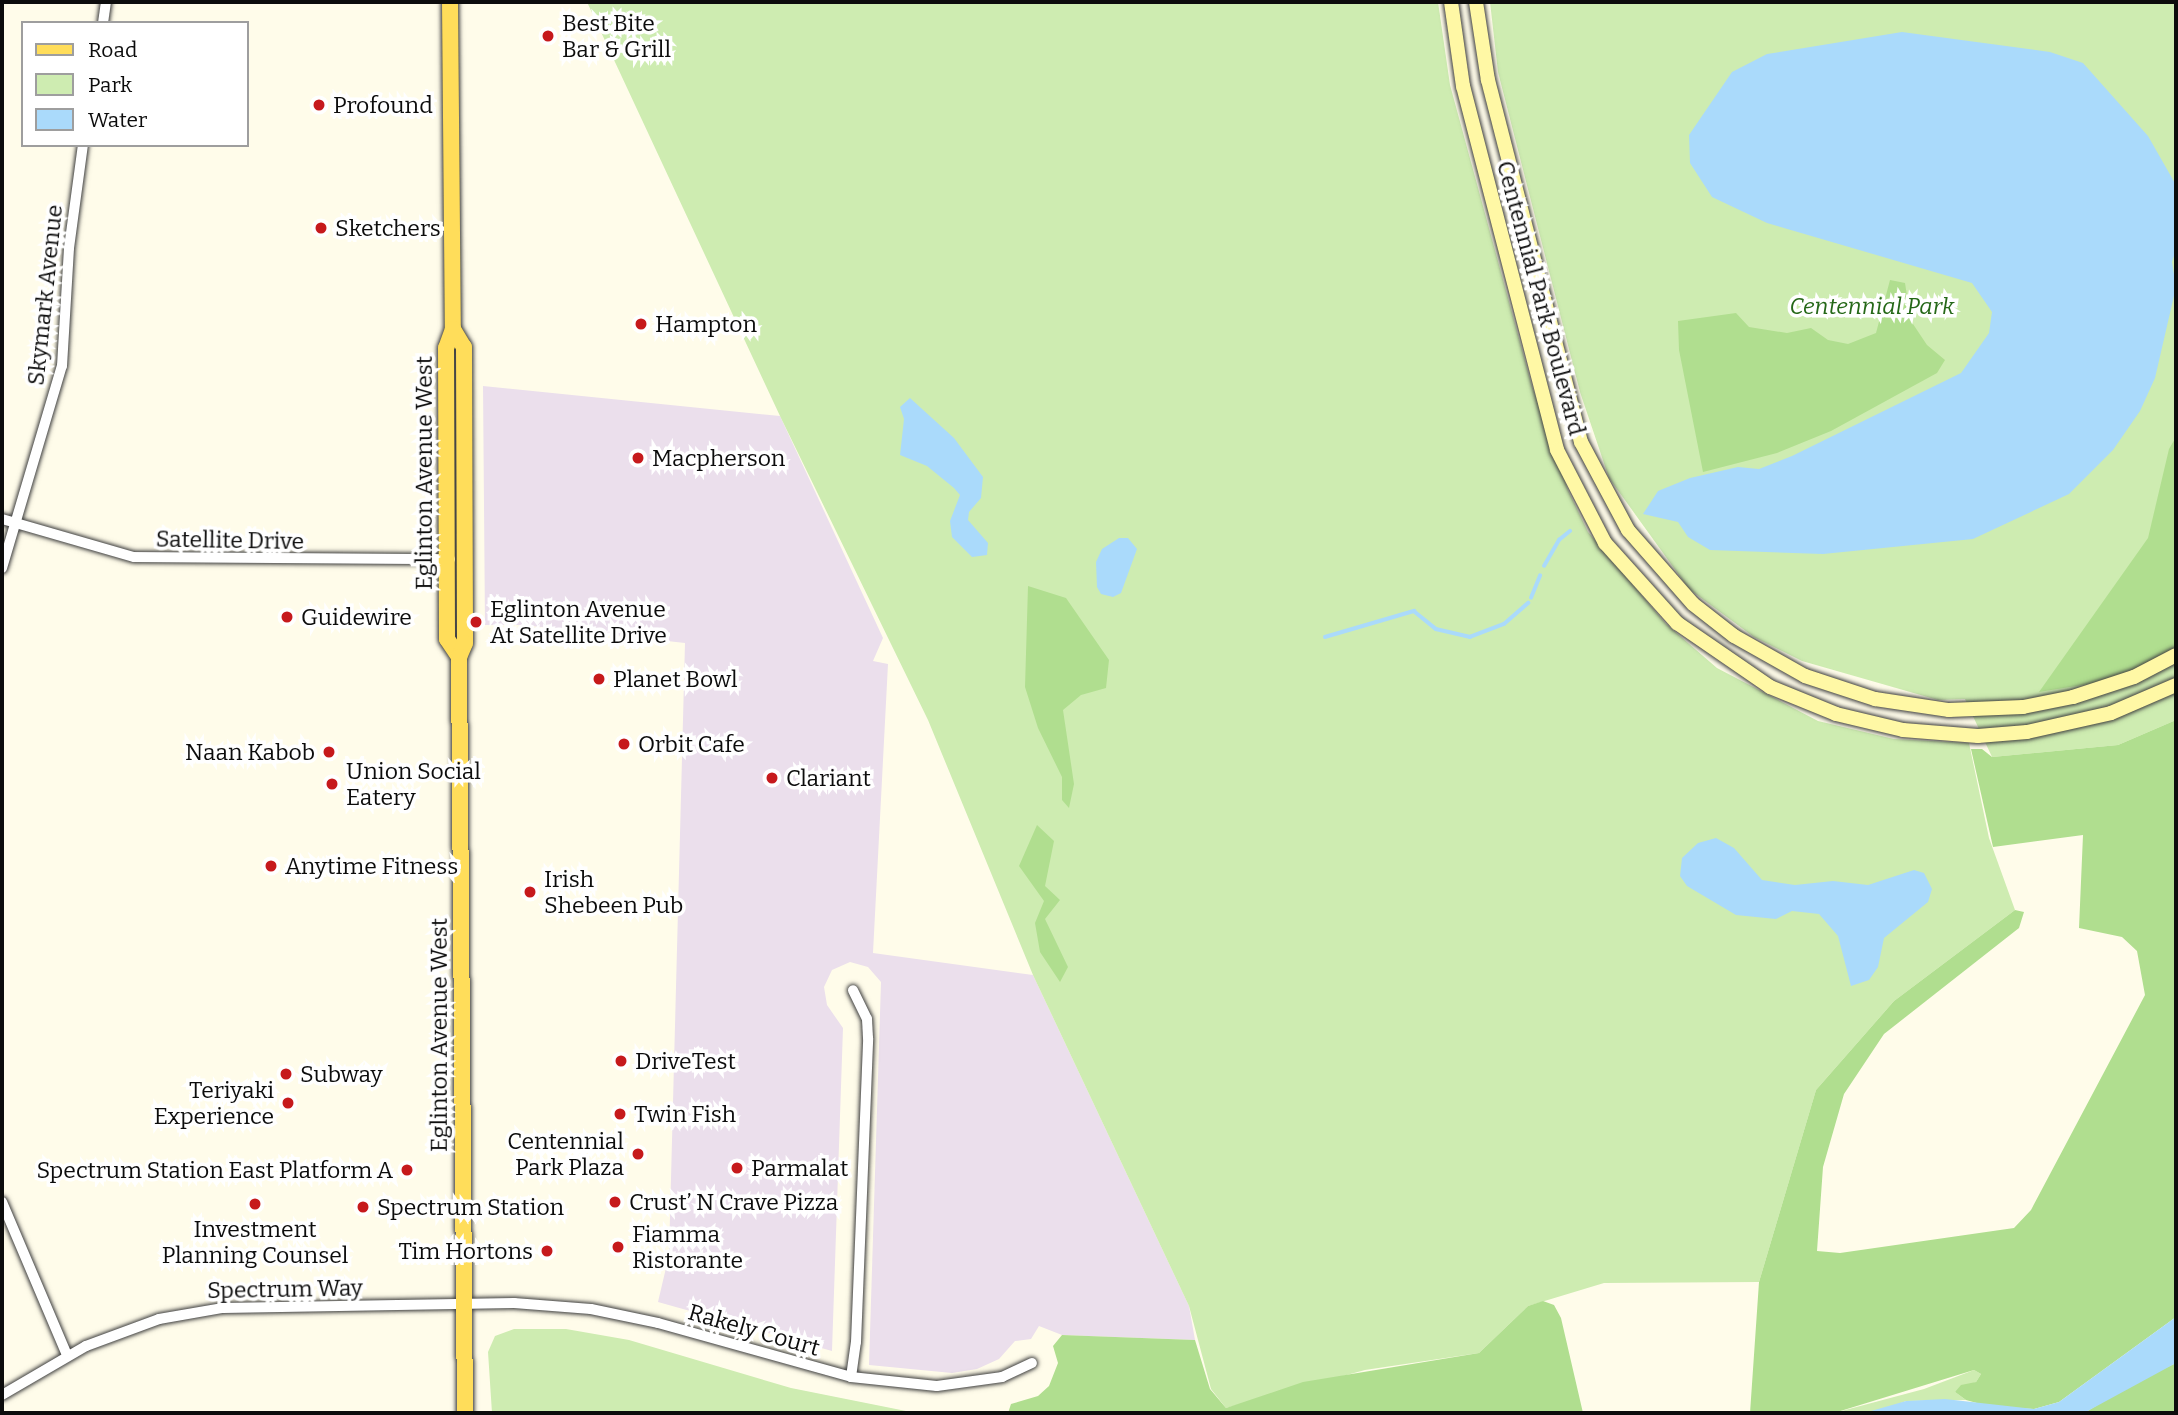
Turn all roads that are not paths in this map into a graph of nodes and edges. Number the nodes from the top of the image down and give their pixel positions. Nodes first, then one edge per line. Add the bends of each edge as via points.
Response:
1 (106, 2) edge
2 (450, 2) edge
3 (1451, 2) edge
4 (1476, 2) edge
5 (103, 21) edge
6 (83, 147) edge
7 (453, 329) junction
8 (2, 519) edge
9 (16, 523) junction
10 (447, 559) junction
11 (464, 559) junction
12 (2, 568) edge
13 (2176, 655) edge
14 (459, 657) junction
15 (2176, 685) edge
16 (853, 990) dead end
17 (2, 1202) edge
18 (463, 1305) junction
19 (67, 1355) junction
20 (1032, 1363) dead end
21 (850, 1377) junction
22 (2, 1395) edge
23 (465, 1413) edge

1 - 5 street
2 - 7 main road, Eglinton Avenue West
3 - 15 street, Centennial Park Boulevard via 1464,86 1557,450 1605,543 1677,623 1770,687 1836,714 1903,730 1978,736 2027,732 2111,713
4 - 13 street, Centennial Park Boulevard via 1488,80 1581,442 1628,530 1693,604 1734,636 1805,676 1875,699 1937,708 1990,710 2073,697 2134,677
6 - 9 street, Skymark Avenue via 69,248 62,366
7 - 10 main road, Eglinton Avenue West via 446,348
7 - 11 main road, Eglinton Avenue West via 464,347
8 - 9 street, Satellite Drive
9 - 10 street, Satellite Drive via 134,557
9 - 12 street, Skymark Avenue
10 - 11 street, Satellite Drive
10 - 14 main road, Eglinton Avenue West via 447,639
11 - 14 main road, Eglinton Avenue West via 465,643
14 - 18 main road, Eglinton Avenue West
16 - 21 street via 869,1038 856,1342
17 - 19 street
18 - 19 street, Spectrum Way via 209,1309 147,1323
18 - 21 street, Rakely Court via 514,1303 606,1311
18 - 23 main road, Eglinton Avenue West
19 - 22 street, Spectrum Way
20 - 21 street, Rakely Court via 974,1384 937,1386

